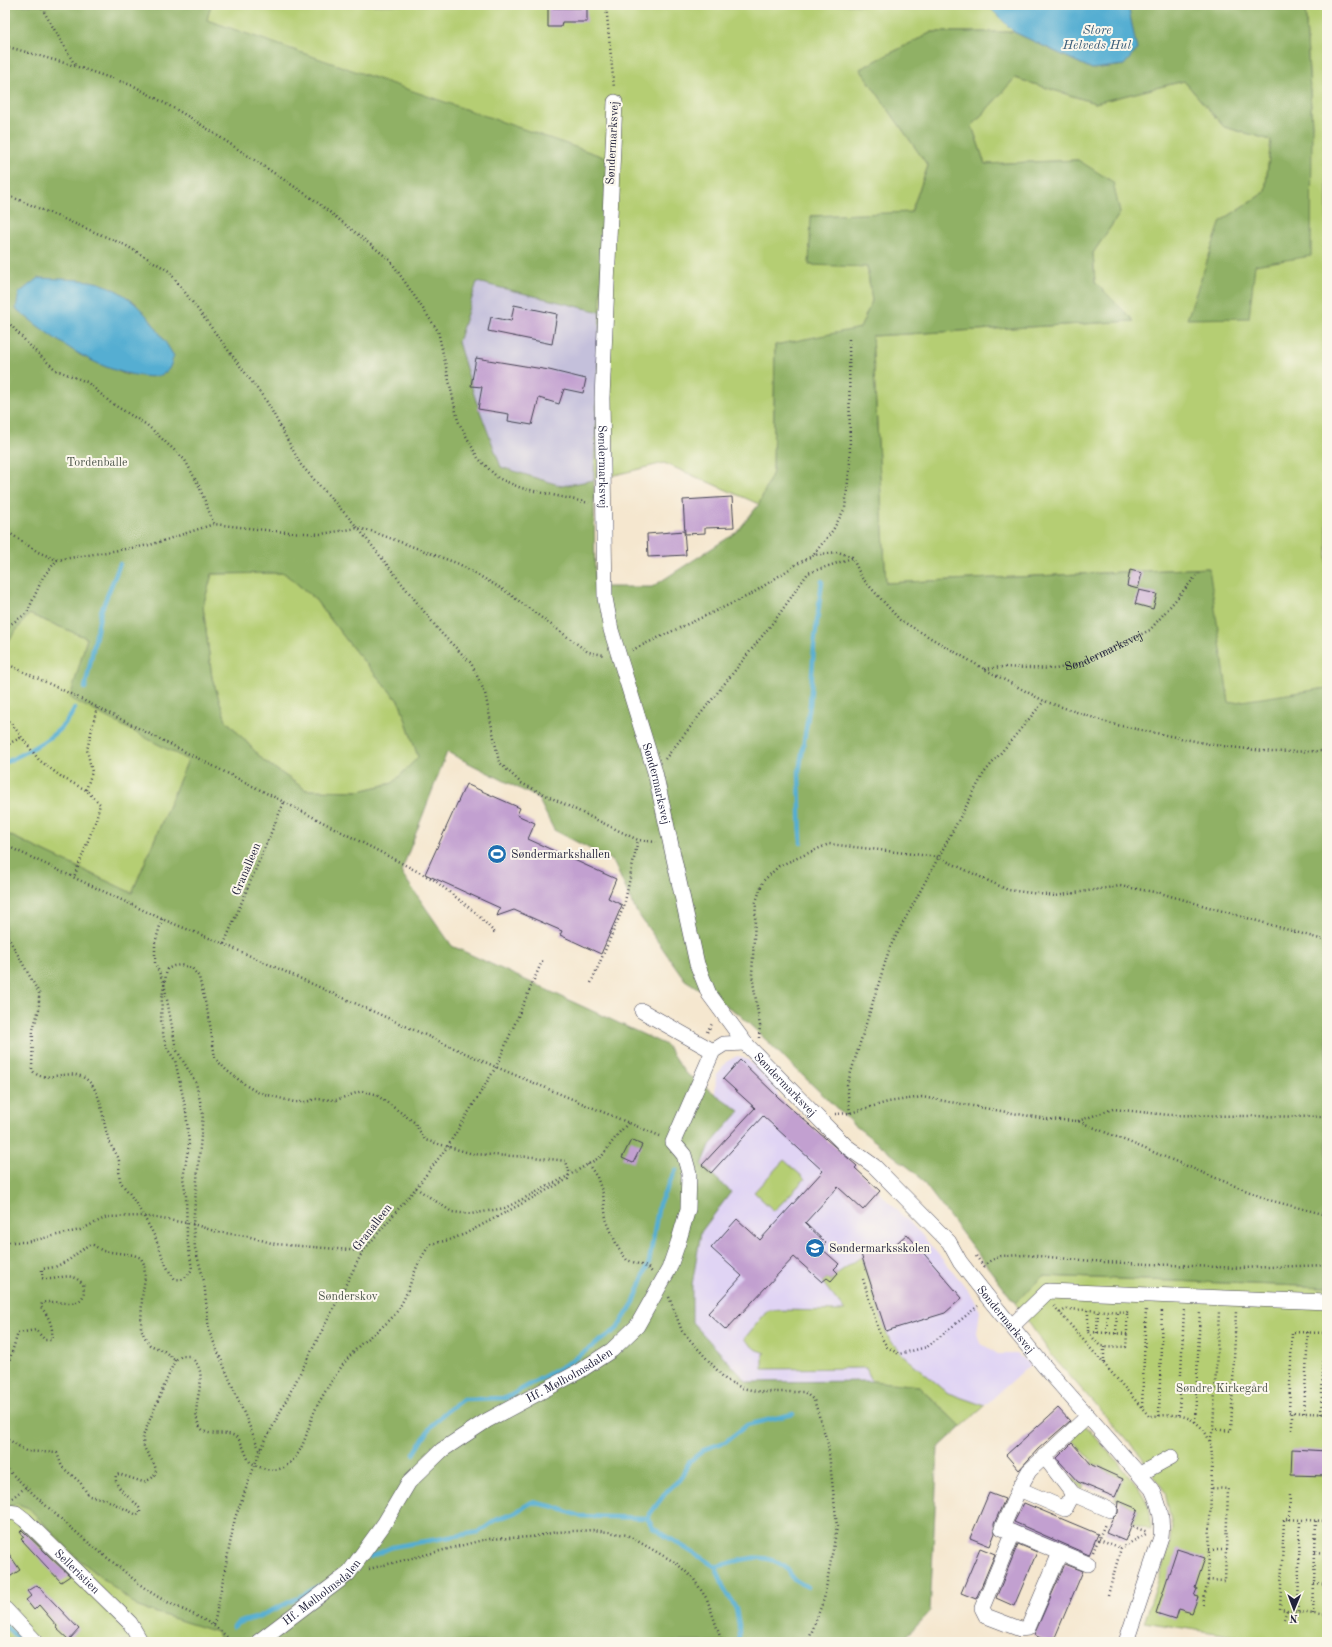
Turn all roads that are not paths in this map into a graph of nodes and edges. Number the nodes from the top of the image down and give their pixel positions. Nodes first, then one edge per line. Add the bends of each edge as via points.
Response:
1 (615, 102) road end
2 (642, 1011) dead end
3 (752, 1042) junction
4 (713, 1051) junction
5 (1327, 1302) edge
6 (1012, 1326) junction
7 (1088, 1417) junction
8 (1044, 1456) junction
9 (1171, 1457) dead end
10 (1140, 1474) junction
11 (1019, 1489) junction
12 (1072, 1494) junction
13 (1110, 1510) road end
14 (5, 1513) edge
15 (1013, 1533) junction
16 (1060, 1553) junction
17 (1088, 1564) road end
18 (5, 1609) edge
19 (36, 1642) edge
20 (140, 1642) edge
21 (258, 1642) edge
22 (1126, 1642) edge

1 - 3 street, Søndermarksvej via 602,398 605,598 611,630 655,772 696,964 709,994
2 - 4 street
3 - 4 street via 724,1044
3 - 6 street, Søndermarksvej via 822,1122 846,1146 874,1166 949,1242 960,1262
4 - 21 street, Hf. Mølholmsdalen via 673,1142 684,1155 689,1173 688,1209 662,1282 637,1326 612,1350 578,1372 486,1421 442,1450 409,1482 384,1524 348,1574
5 - 6 street via 1048,1291
6 - 7 street, Søndermarksvej
7 - 8 street
7 - 10 street, Søndermarksvej
8 - 11 street via 1029,1471
8 - 12 street
9 - 10 street
10 - 22 street, Søndermarksvej via 1160,1507 1161,1537
11 - 12 street via 1065,1509
11 - 15 street via 1002,1528
12 - 13 street
14 - 20 street, Selleristien via 16,1513 25,1520 130,1622
15 - 16 street
15 - 16 street via 982,1608 986,1616 1020,1629 1028,1628
16 - 17 street
18 - 19 street

